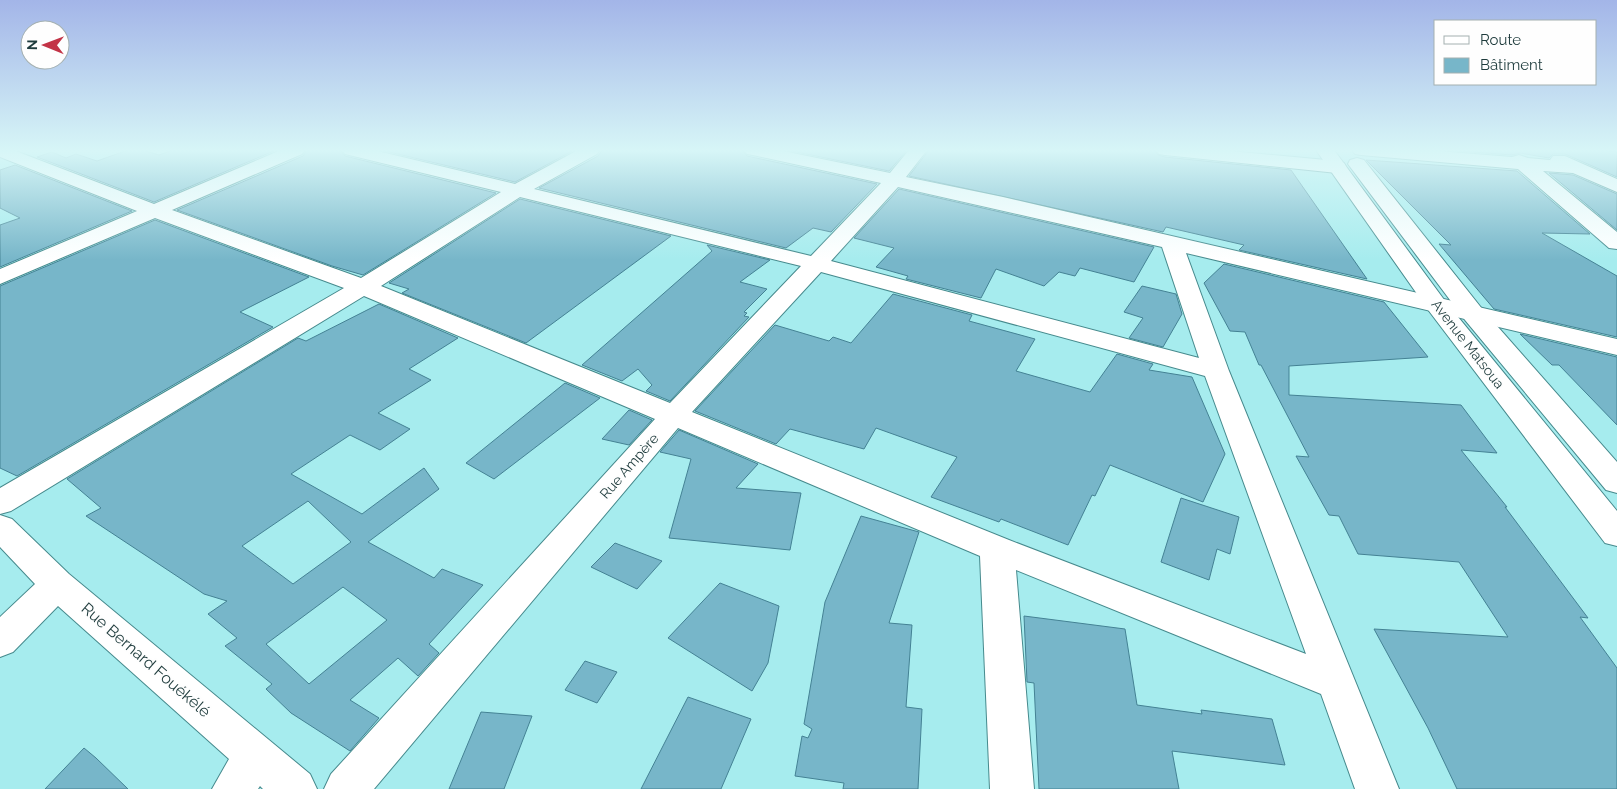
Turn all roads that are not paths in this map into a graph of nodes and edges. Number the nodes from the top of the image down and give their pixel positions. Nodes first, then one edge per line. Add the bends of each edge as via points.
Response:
1 (94, 187) edge
2 (211, 187) edge
3 (507, 187) edge
4 (526, 187) edge
5 (887, 187) edge
6 (924, 187) edge
7 (1357, 187) edge
8 (1363, 187) edge
9 (1557, 187) edge
10 (520, 190) junction
11 (155, 211) junction
12 (1171, 242) junction
13 (1617, 243) edge
14 (814, 263) junction
15 (0, 276) edge
16 (363, 288) junction
17 (1438, 306) junction
18 (1474, 315) junction
19 (1617, 347) edge
20 (1216, 371) junction
21 (674, 415) junction
22 (1617, 482) edge
23 (0, 503) edge
24 (0, 527) edge
25 (1617, 534) edge
26 (997, 549) junction
27 (57, 584) junction
28 (0, 641) edge
29 (1335, 682) junction
30 (256, 755) junction
31 (234, 789) edge
32 (295, 789) edge
33 (346, 789) edge
34 (1012, 789) edge
35 (1377, 789) edge

1 - 11 street
2 - 11 street
3 - 10 street
4 - 10 street
5 - 14 street, Rue Ampère
6 - 12 street
7 - 17 street, Avenue Matsoua
8 - 18 street, Avenue Matsoua
9 - 13 street
10 - 14 street
10 - 16 street
11 - 15 street
11 - 16 street
12 - 17 street
12 - 20 street
14 - 20 street
14 - 21 street, Rue Ampère
16 - 21 street
16 - 23 street
17 - 18 street
17 - 25 street, Avenue Matsoua
18 - 19 street
18 - 22 street, Avenue Matsoua
20 - 29 street
21 - 26 street
21 - 33 street, Rue Ampère
24 - 27 street, Rue Bernard Fouékélé
26 - 29 street
26 - 34 street
27 - 28 street
27 - 30 street, Rue Bernard Fouékélé
29 - 35 street
30 - 31 street
30 - 32 street, Rue Bernard Fouékélé

